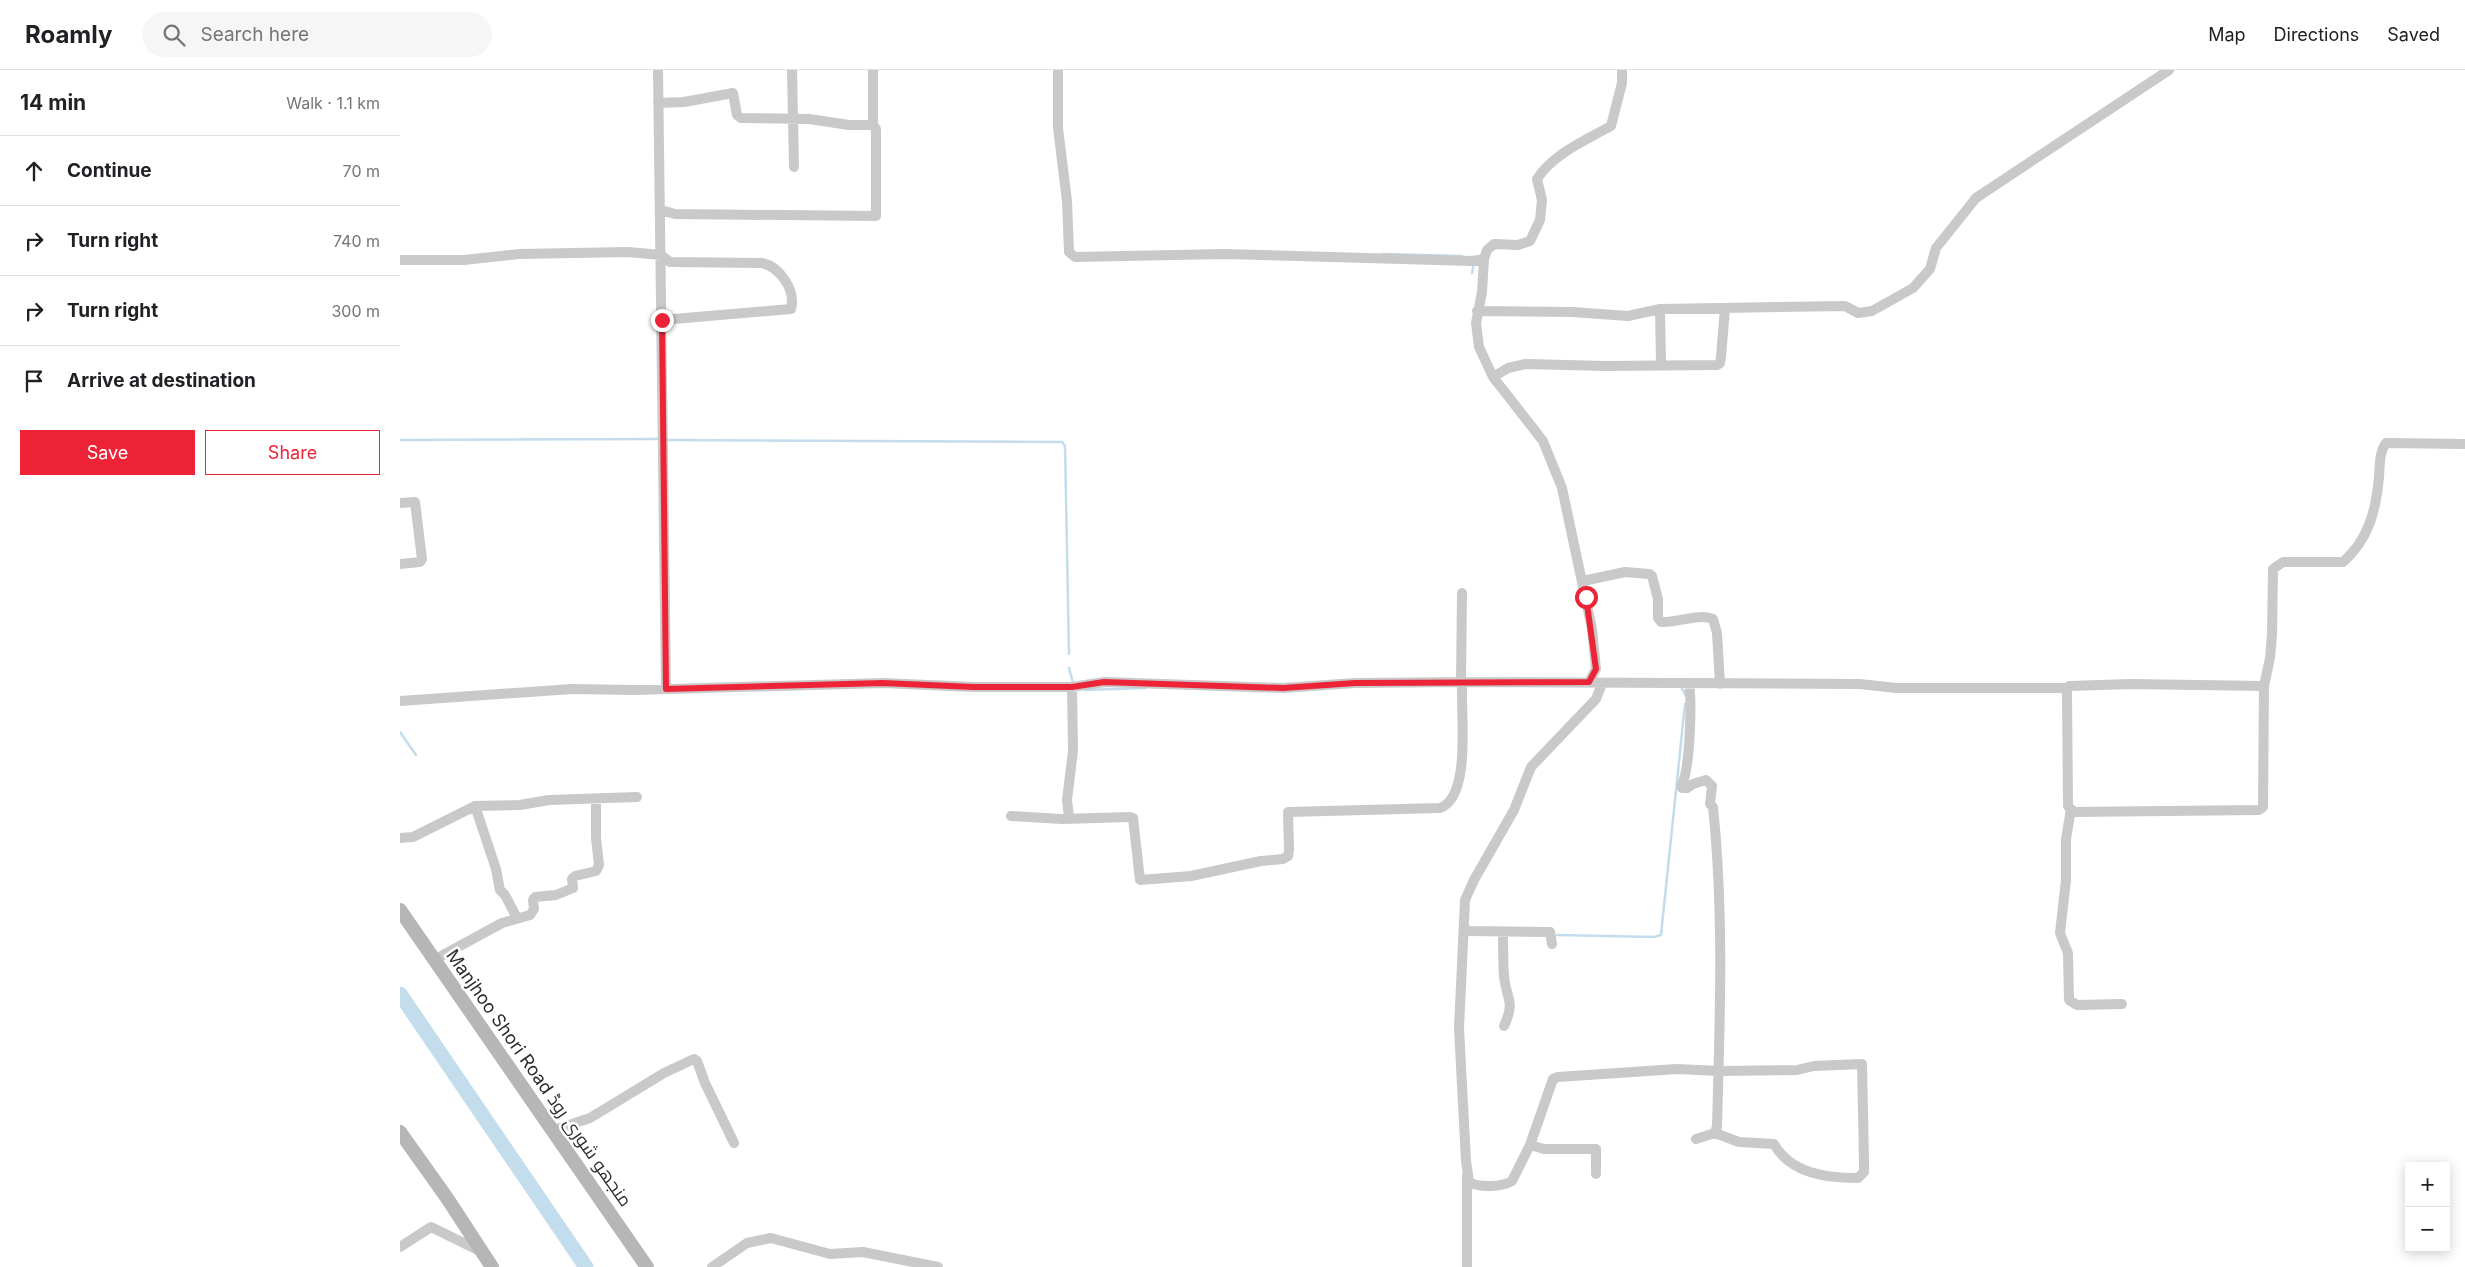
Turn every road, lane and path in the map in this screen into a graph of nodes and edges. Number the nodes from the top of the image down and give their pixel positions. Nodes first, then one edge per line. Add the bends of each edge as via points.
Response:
1 (658, 70) edge
2 (792, 70) edge
3 (873, 70) edge
4 (1058, 70) edge
5 (1622, 70) edge
6 (2170, 70) edge
7 (658, 103) junction
8 (793, 119) junction
9 (873, 125) junction
10 (794, 167) dead end
11 (661, 210) junction
12 (661, 255) junction
13 (1484, 259) junction
14 (400, 260) edge
15 (1725, 308) junction
16 (1660, 309) junction
17 (1477, 311) junction
18 (662, 320) junction
19 (1661, 364) junction
20 (1493, 377) junction
21 (2465, 444) edge
22 (400, 502) edge
23 (400, 564) edge
24 (1583, 581) junction
25 (1462, 593) dead end
26 (1589, 682) junction
27 (1602, 684) junction
28 (1689, 684) junction
29 (1720, 684) junction
30 (1462, 686) junction
31 (2264, 686) junction
32 (1072, 687) junction
33 (666, 689) junction
34 (2066, 690) junction
35 (400, 702) edge
36 (637, 797) dead end
37 (596, 799) junction
38 (475, 806) junction
39 (2071, 809) junction
40 (1011, 816) dead end
41 (1070, 817) junction
42 (400, 838) edge
43 (400, 910) edge
44 (517, 918) junction
45 (1464, 928) junction
46 (1503, 932) junction
47 (1552, 944) dead end
48 (434, 960) junction
49 (2122, 1004) dead end
50 (1504, 1026) dead end
51 (1719, 1071) junction
52 (554, 1130) junction
53 (400, 1132) edge
54 (1715, 1133) junction
55 (1696, 1139) dead end
56 (734, 1143) dead end
57 (1530, 1145) junction
58 (1467, 1174) junction
59 (1596, 1174) dead end
60 (400, 1246) edge
61 (483, 1253) junction
62 (908, 1264) edge
63 (492, 1267) edge
64 (647, 1267) edge
65 (712, 1267) edge
66 (938, 1267) edge
67 (1467, 1267) edge

1 - 7 street
2 - 8 street
3 - 9 street
4 - 13 street via 1058,128 1067,201 1069,252 1075,257 1224,254
5 - 13 street via 1612,126 1544,168 1537,179 1542,200 1540,220 1530,241 1518,246 1494,244
6 - 15 street via 1976,198 1936,248 1930,269 1913,288 1872,311 1858,313 1846,306
7 - 8 street via 733,93 737,115 741,118
7 - 11 street
8 - 9 street
8 - 10 street
9 - 11 street via 876,129 876,216 675,214
11 - 12 street
12 - 14 street via 628,252 519,254 464,260
12 - 18 street
12 - 18 street via 670,262 768,265 787,281 792,304 791,309
13 - 17 street
15 - 16 street
15 - 19 street via 1720,362 1717,365
16 - 17 street via 1628,316
16 - 19 street
17 - 20 street via 1479,347
18 - 33 street
19 - 20 street via 1526,364 1508,368
20 - 24 street via 1544,441 1562,488
21 - 31 street via 2386,443 2381,450 2377,499 2370,526 2356,551 2343,562 2283,562 2273,569 2270,658
22 - 23 street via 415,502 422,559
24 - 26 street via 1596,669
24 - 29 street via 1625,572 1649,574 1658,599 1661,622 1706,616 1713,619
25 - 30 street
26 - 27 street
26 - 30 street
27 - 28 street
27 - 45 street via 1596,699 1531,767 1514,810 1465,900
28 - 29 street
28 - 51 street via 1689,748 1682,788 1706,780 1712,786 1710,804 1720,887
29 - 34 street
30 - 32 street via 1355,683 1283,688 1104,682
30 - 41 street via 1461,771 1458,786 1446,806 1288,812 1289,850 1283,859 1191,876 1140,880 1133,818
31 - 34 street via 2132,684 2069,686
31 - 39 street via 2263,807 2259,810 2073,812
32 - 33 street via 883,683
32 - 41 street via 1073,751 1067,792
33 - 35 street via 572,689
34 - 39 street via 2068,806
36 - 37 street
37 - 38 street
37 - 44 street via 599,865 596,871 575,876 572,879 574,888 566,892 535,897 532,913
38 - 42 street via 413,837
38 - 44 street via 500,890
39 - 49 street via 2060,932 2068,953 2069,1000 2077,1005
40 - 41 street
43 - 48 street, Manjhoo Shori Road منجھو شوری روڈ
44 - 48 street
45 - 46 street via 1469,932
45 - 58 street via 1458,1028
46 - 47 street via 1550,932
46 - 50 street via 1504,979 1511,1004
48 - 52 street, Manjhoo Shori Road منجھو شوری روڈ
51 - 54 street
51 - 54 street via 1797,1070 1862,1064 1864,1172 1858,1178 1809,1172 1789,1163 1774,1144 1739,1142
51 - 57 street via 1677,1069 1553,1079
52 - 56 street via 590,1118 664,1073 694,1059
52 - 64 street, Manjhoo Shori Road منجھو شوری روڈ
53 - 61 street
54 - 55 street
57 - 58 street via 1512,1181 1506,1184 1478,1185 1469,1182
57 - 59 street via 1544,1149 1596,1149
58 - 67 street
60 - 61 street via 431,1226
61 - 63 street
62 - 65 street via 863,1252 830,1254 771,1238 747,1243
62 - 66 street

